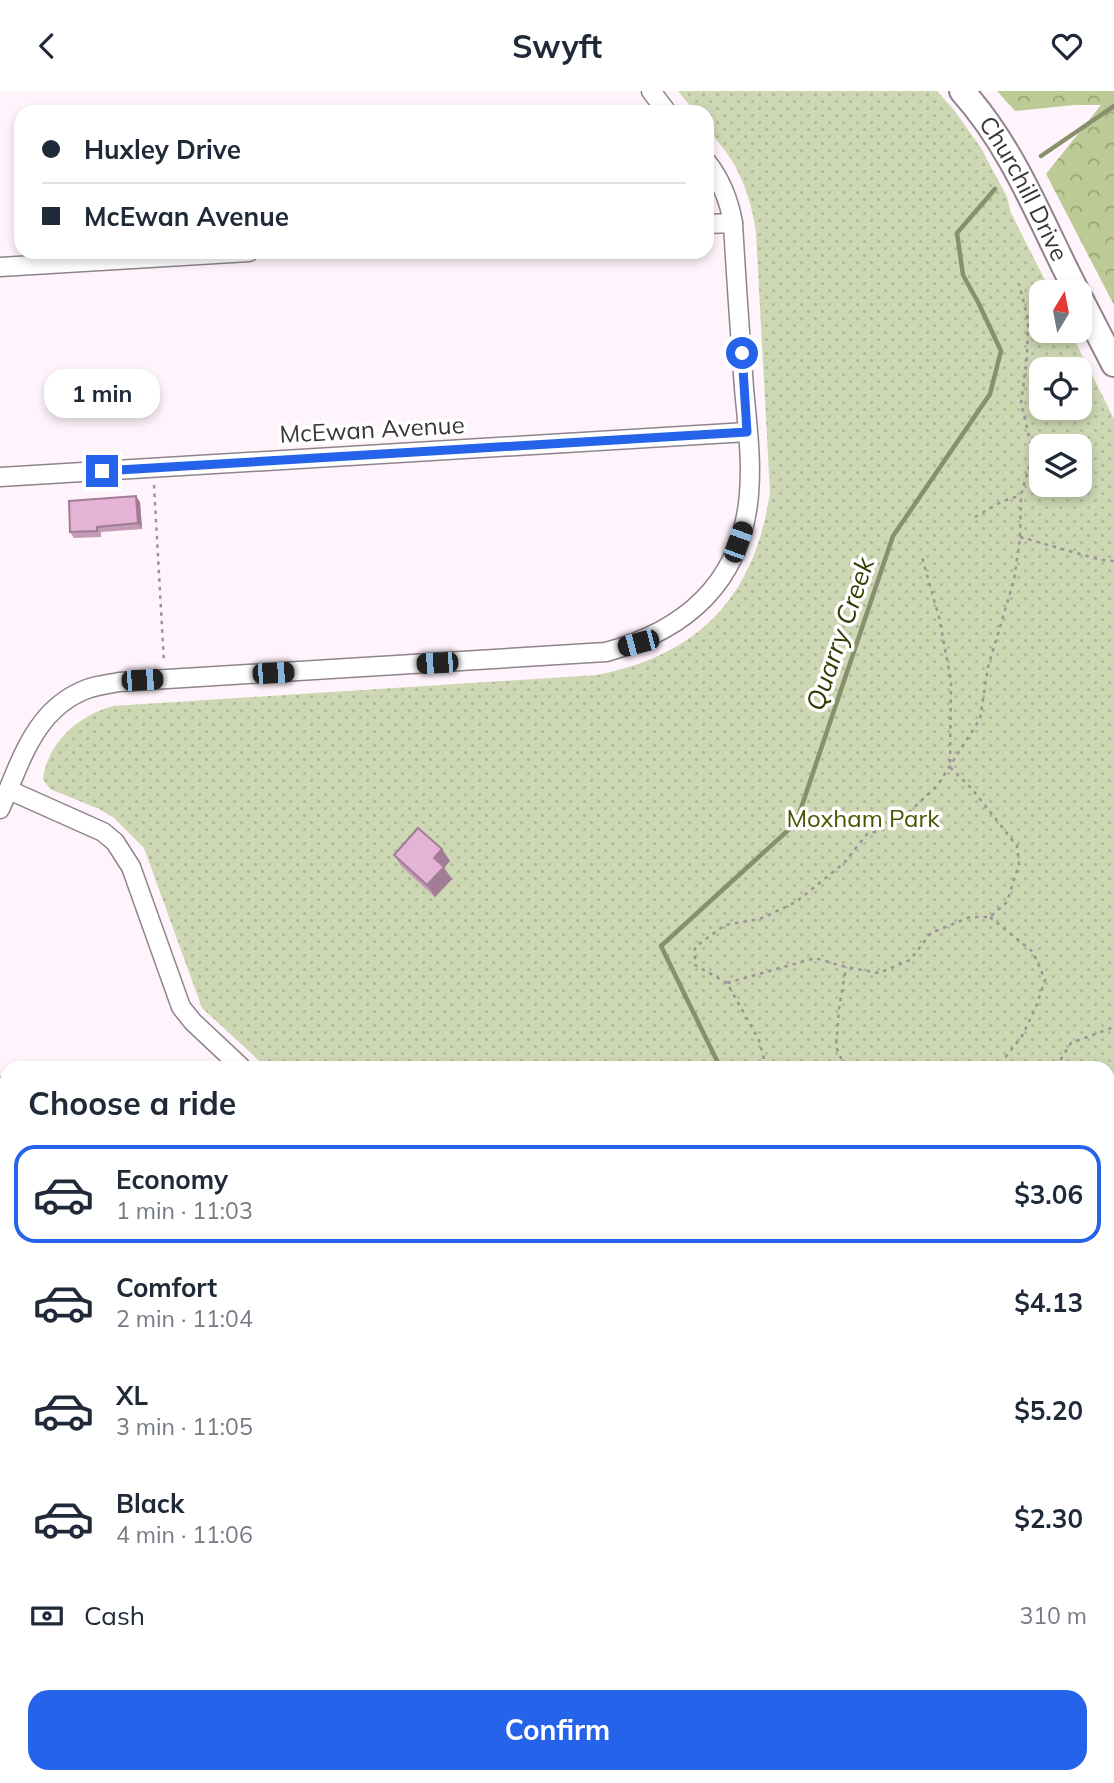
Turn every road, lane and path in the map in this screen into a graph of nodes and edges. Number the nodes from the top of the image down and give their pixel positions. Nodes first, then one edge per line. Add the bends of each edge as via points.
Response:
1 (650, 91) edge
2 (962, 91) edge
3 (661, 105) edge
4 (714, 173) edge
5 (733, 223) junction
6 (714, 224) edge
7 (133, 259) edge
8 (0, 267) edge
9 (1071, 280) edge
10 (1019, 284) dead end
11 (1092, 321) edge
12 (1114, 364) edge
13 (747, 432) junction
14 (153, 468) junction
15 (0, 477) edge
16 (1021, 495) junction
17 (975, 517) dead end
18 (1020, 537) junction
19 (921, 554) dead end
20 (1114, 561) edge
21 (164, 679) junction
22 (950, 767) junction
23 (9, 789) junction
24 (0, 809) edge
25 (990, 917) junction
26 (846, 967) junction
27 (727, 983) junction
28 (1114, 1027) edge
29 (235, 1061) edge
30 (764, 1061) edge
31 (842, 1061) edge
32 (1003, 1061) edge
33 (1060, 1061) edge

1 - 3 street
2 - 9 main road, Churchill Drive via 1010,157
4 - 5 street
5 - 6 street
5 - 13 street
7 - 8 street
10 - 16 path via 1028,319 1021,403 1032,453
11 - 12 main road
13 - 14 street, McEwan Avenue
13 - 21 street via 749,492 745,525 732,559 691,613 638,643 573,655
14 - 15 street, McEwan Avenue
14 - 21 path
16 - 17 path
16 - 18 path
18 - 20 path
18 - 22 path via 980,719
19 - 22 path via 951,681
21 - 23 street via 119,681 66,699 35,731
22 - 25 path via 1017,846 1019,864 1007,902
22 - 27 path via 937,786 893,827 867,834 844,863 796,902 760,919 724,925 695,947 695,965
23 - 24 street
23 - 29 street via 103,832 115,842 131,867 181,1007
25 - 26 path via 970,917 931,933 910,960 879,973
25 - 32 path via 1033,952 1045,980 1022,1036
26 - 27 path via 815,958
26 - 31 path via 836,1047
27 - 30 path via 759,1040
28 - 33 path via 1071,1043

